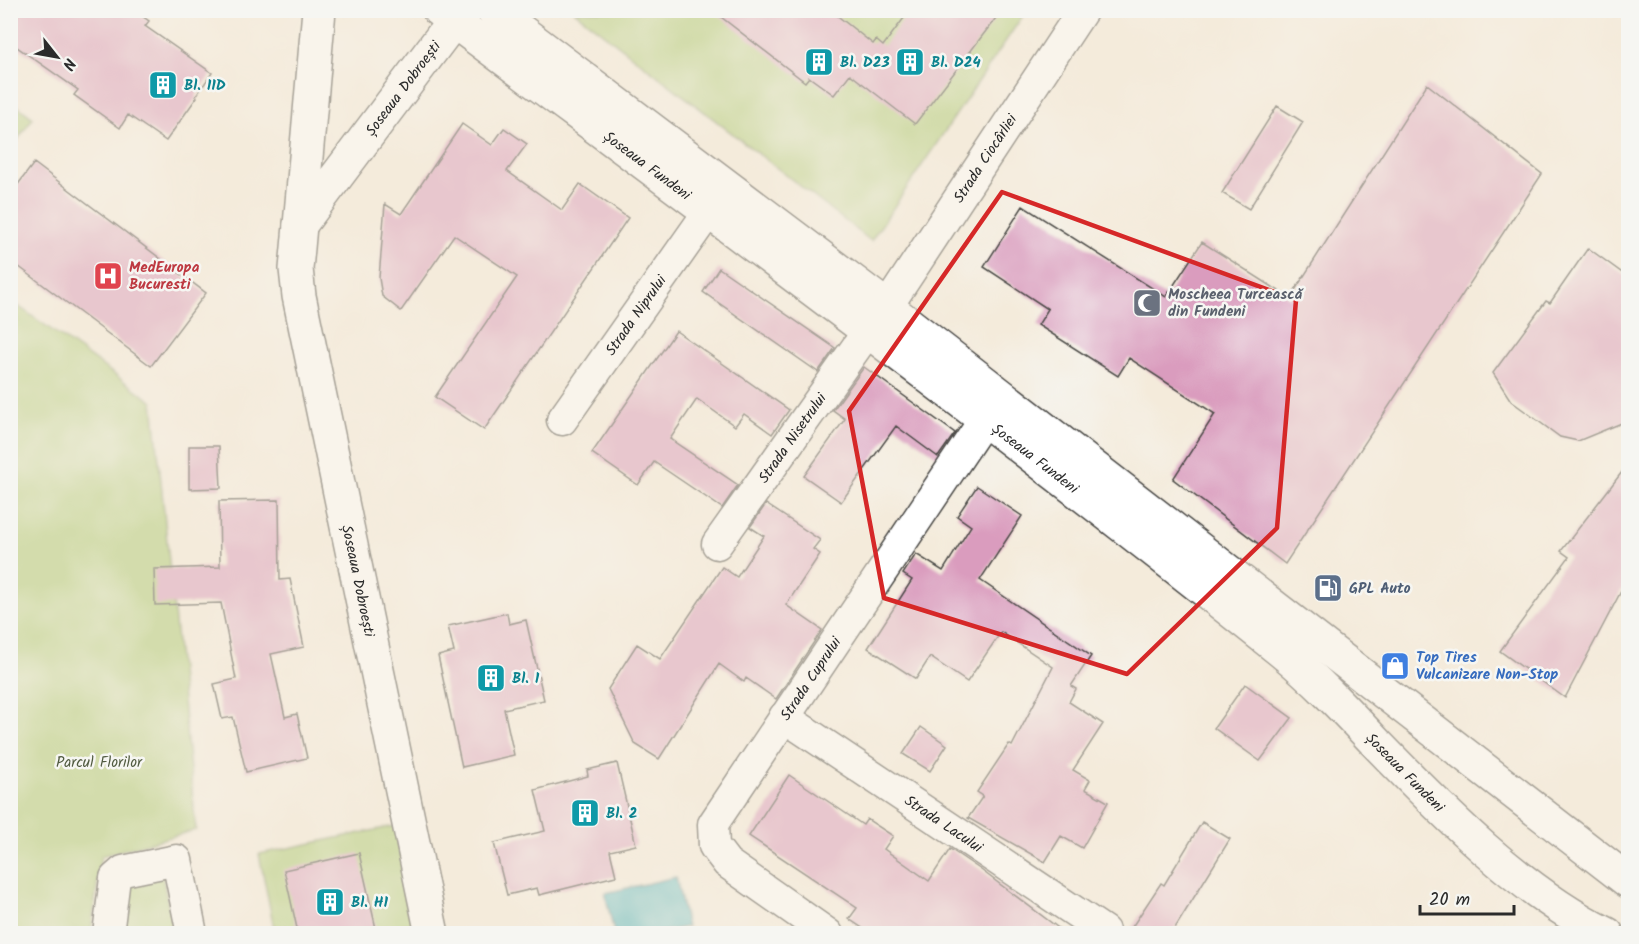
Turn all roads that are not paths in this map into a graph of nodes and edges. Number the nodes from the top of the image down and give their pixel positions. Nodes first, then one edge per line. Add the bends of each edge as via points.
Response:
1 (319, 10) edge
2 (493, 10) edge
3 (1083, 10) edge
4 (452, 14) edge
5 (709, 211) junction
6 (300, 225) junction
7 (878, 319) junction
8 (992, 407) junction
9 (562, 420) dead end
10 (717, 544) dead end
11 (784, 717) junction
12 (1629, 881) edge
13 (1104, 931) dead end
14 (108, 933) edge
15 (192, 933) edge
16 (432, 933) edge
17 (828, 933) edge
18 (1607, 933) edge

1 - 6 main road, Șoseaua Dobroești
2 - 7 main road, Șoseaua Fundeni
3 - 7 street, Strada Ciocârliei
4 - 5 main road, Șoseaua Fundeni
4 - 6 main road, Șoseaua Dobroești
5 - 7 main road, Șoseaua Fundeni
5 - 9 street, Strada Niprului
6 - 16 main road, Șoseaua Dobroești via 296,269 303,320
7 - 8 main road, Șoseaua Fundeni
7 - 10 street, Strada Nisetrului
8 - 11 street, Strada Cuprului
8 - 12 main road, Șoseaua Fundeni
8 - 18 main road, Șoseaua Fundeni via 1303,669 1516,875 1572,915
11 - 13 street, Strada Lacului
11 - 17 street, Strada Cuprului via 712,824 714,846 727,862
14 - 15 street via 116,878 123,871 177,860

